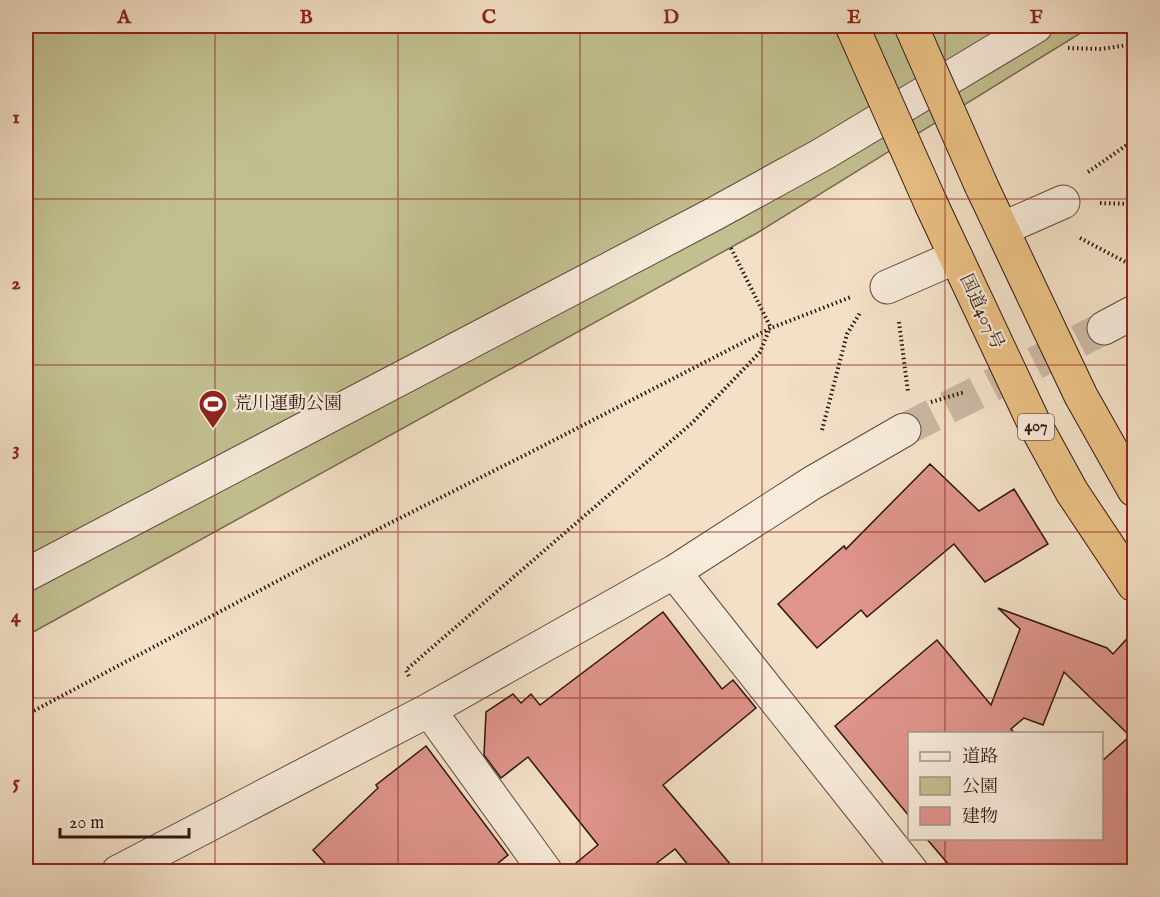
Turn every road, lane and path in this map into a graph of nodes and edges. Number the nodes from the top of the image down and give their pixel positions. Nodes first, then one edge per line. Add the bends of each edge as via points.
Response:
1 (852, 26) edge
2 (911, 26) edge
3 (1023, 29) edge
4 (1134, 44) edge
5 (1134, 140) edge
6 (1063, 202) joint
7 (1002, 229) junction
8 (1072, 234) dead end
9 (734, 254) dead end
10 (956, 257) junction
11 (1133, 266) dead end
12 (886, 287) junction
13 (1134, 312) edge
14 (771, 328) junction
15 (1104, 328) tunnel mouth
16 (847, 334) dead end
17 (965, 392) dead end
18 (912, 411) junction
19 (821, 433) dead end
20 (1134, 490) edge
21 (674, 572) junction
22 (26, 575) edge
23 (1134, 585) edge
24 (411, 680) dead end
25 (429, 710) junction
26 (26, 716) edge
27 (118, 872) edge
28 (546, 872) edge
29 (912, 872) edge

1 - 10 highway, 国道407号 / 407, bridge
2 - 7 highway, bridge
3 - 4 path via 1026,46 1101,49
3 - 22 street via 823,154 714,214
5 - 6 path via 1090,170
6 - 7 street
7 - 20 highway via 1080,396
8 - 11 path
9 - 14 path
10 - 12 street
10 - 23 highway, 国道407号 / 407 via 1033,421 1072,492
12 - 14 path
12 - 18 path via 899,323
13 - 15 street
14 - 24 path via 760,352 692,423 406,670
14 - 26 path via 315,561
16 - 19 path
17 - 18 path
18 - 21 street via 813,483
21 - 25 street
21 - 29 street
25 - 27 street
25 - 28 street

